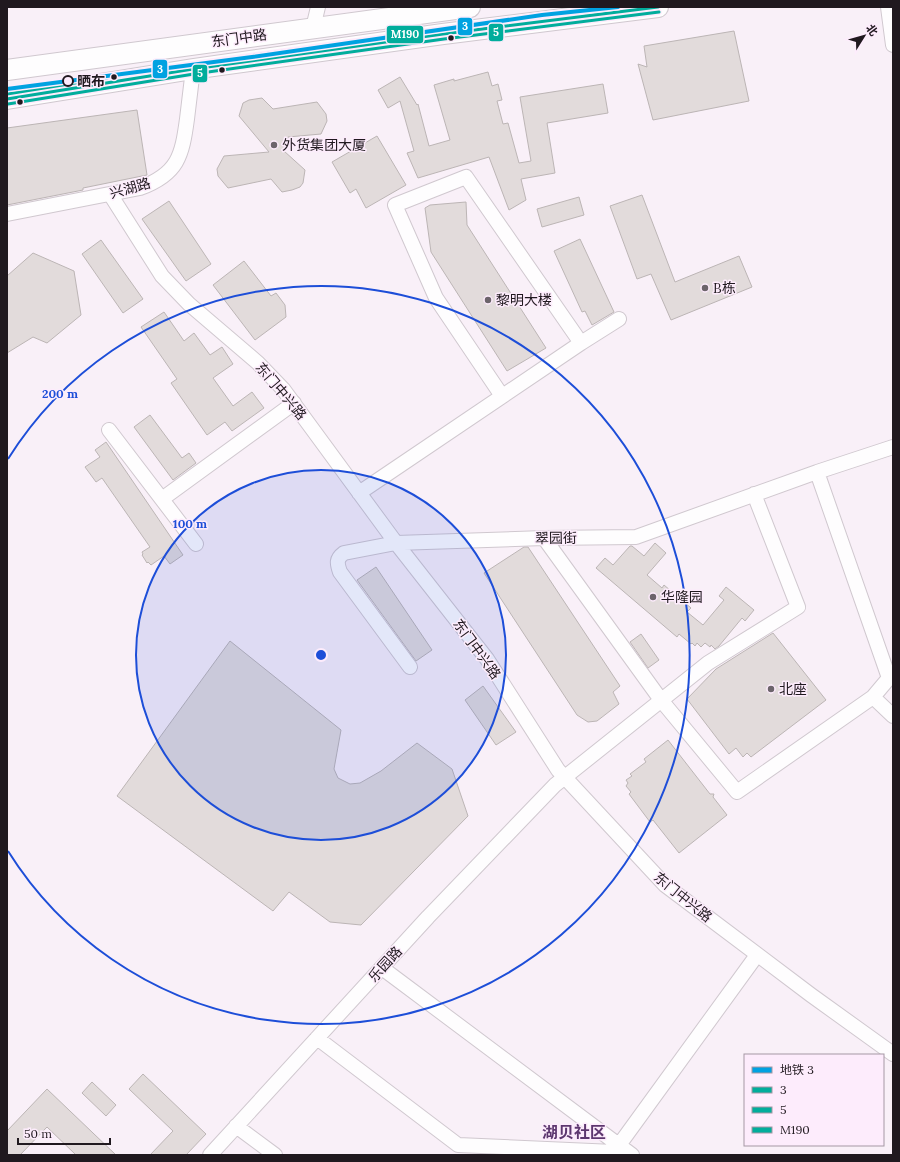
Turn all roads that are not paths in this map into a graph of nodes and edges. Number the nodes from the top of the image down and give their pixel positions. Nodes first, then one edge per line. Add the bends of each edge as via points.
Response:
1 (318, 7) edge
2 (470, 7) edge
3 (658, 7) edge
4 (888, 7) edge
5 (438, 9) edge
6 (313, 28) junction
7 (893, 45) edge
8 (7, 70) edge
9 (193, 70) junction
10 (7, 99) edge
11 (110, 194) junction
12 (7, 214) edge
13 (619, 319) dead end
14 (581, 343) junction
15 (502, 396) junction
16 (294, 403) junction
17 (109, 430) dead end
18 (893, 447) edge
19 (817, 472) junction
20 (359, 493) junction
21 (754, 494) junction
22 (162, 499) junction
23 (544, 538) junction
24 (396, 543) junction
25 (196, 544) dead end
26 (410, 667) dead end
27 (873, 696) junction
28 (662, 700) junction
29 (893, 716) edge
30 (566, 778) junction
31 (757, 955) junction
32 (382, 968) junction
33 (317, 1038) junction
34 (893, 1054) edge
35 (236, 1126) junction
36 (615, 1151) edge
37 (210, 1155) edge
38 (275, 1155) edge
39 (632, 1155) edge

1 - 6 street
2 - 5 highway, 东门中路
3 - 9 highway, 东门中路 via 442,34
4 - 7 street
5 - 6 highway, 东门中路
6 - 8 highway, 东门中路
9 - 10 highway, 东门中路
9 - 11 street, 兴湖路 via 184,144 177,161 168,172 155,181 140,188
11 - 12 street, 兴湖路
11 - 16 street, 东门中兴路 via 162,276 189,304 271,375
13 - 14 street
14 - 15 street
14 - 15 street via 466,177 394,205 436,298
15 - 20 street
16 - 20 street, 东门中兴路
16 - 22 street
17 - 22 street
18 - 19 street, 翠园街
19 - 21 street, 翠园街
19 - 27 street via 889,678
20 - 24 street, 东门中兴路
21 - 23 street, 翠园街 via 636,537
21 - 28 street, 乐园路 via 798,607 708,663
22 - 25 street
23 - 24 street, 翠园街
23 - 28 street
24 - 26 street, 翠园街 via 344,553 339,556 337,563 340,572
24 - 30 street, 东门中兴路 via 487,659 558,770
27 - 28 street via 737,792
27 - 29 street
28 - 30 street, 乐园路
30 - 31 street, 东门中兴路 via 665,885
30 - 32 street, 乐园路 via 555,785
31 - 34 street, 东门中兴路
31 - 36 street
32 - 33 street, 乐园路
32 - 36 street
33 - 35 street, 乐园路
33 - 36 street via 458,1145
35 - 37 street, 乐园路
35 - 38 street
36 - 39 street

